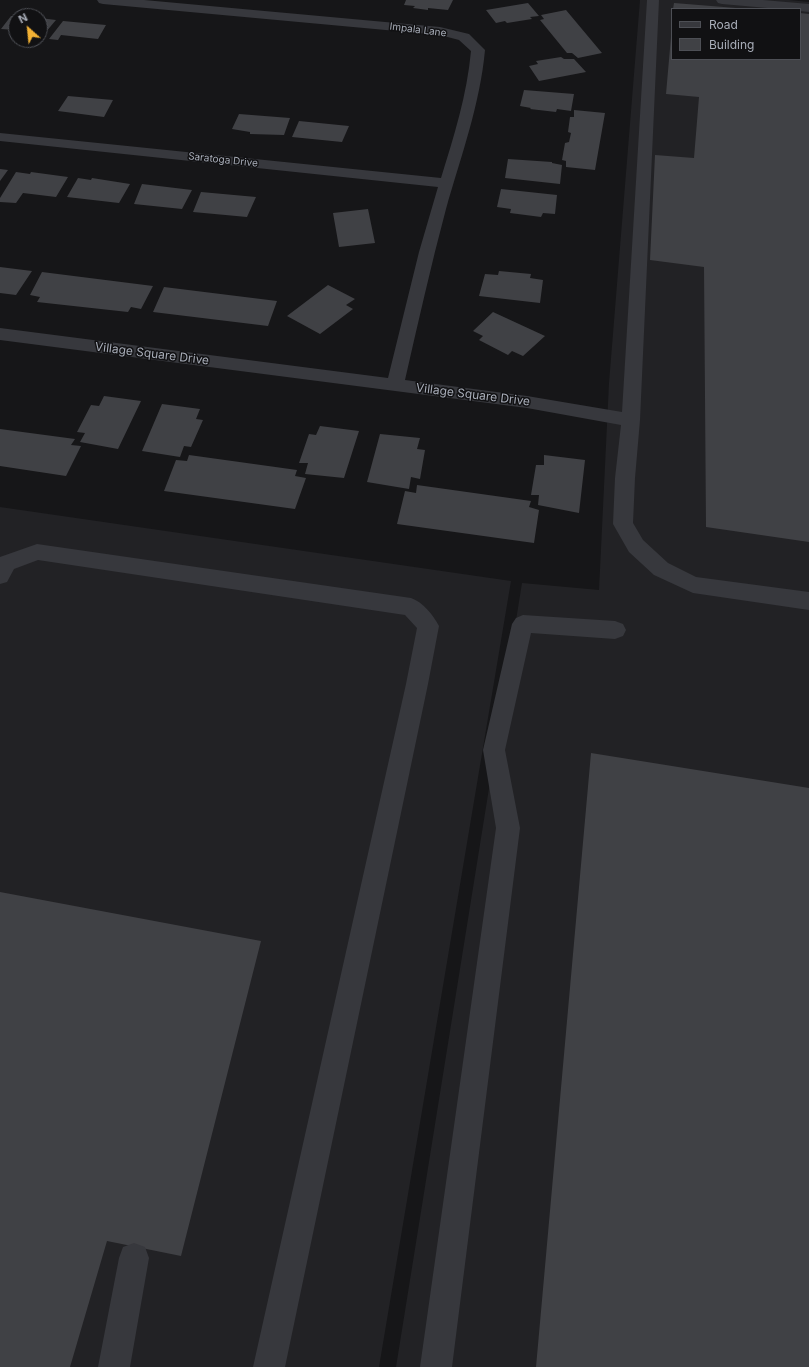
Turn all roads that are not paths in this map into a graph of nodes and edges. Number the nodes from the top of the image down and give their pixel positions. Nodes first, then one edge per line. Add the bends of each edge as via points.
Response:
1 (103, 0) edge
2 (653, 0) edge
3 (722, 0) edge
4 (809, 8) edge
5 (0, 137) edge
6 (446, 183) junction
7 (0, 334) edge
8 (395, 385) junction
9 (631, 420) junction
10 (0, 576) edge
11 (809, 601) edge
12 (615, 630) dead end
13 (134, 1258) dead end
14 (114, 1367) edge
15 (269, 1367) edge
16 (436, 1367) edge

1 - 6 street, Impala Lane via 440,31 464,37 478,50 477,70 473,94
2 - 9 street
3 - 4 street
5 - 6 street, Saratoga Drive
6 - 8 street, Impala Lane
7 - 8 street, Village Square Drive
8 - 9 street, Village Square Drive via 527,402
9 - 11 street via 623,524 636,546 660,569 693,585
10 - 15 street via 7,563 37,552 411,607 428,626
12 - 16 street via 523,624 494,750 508,828
13 - 14 street

